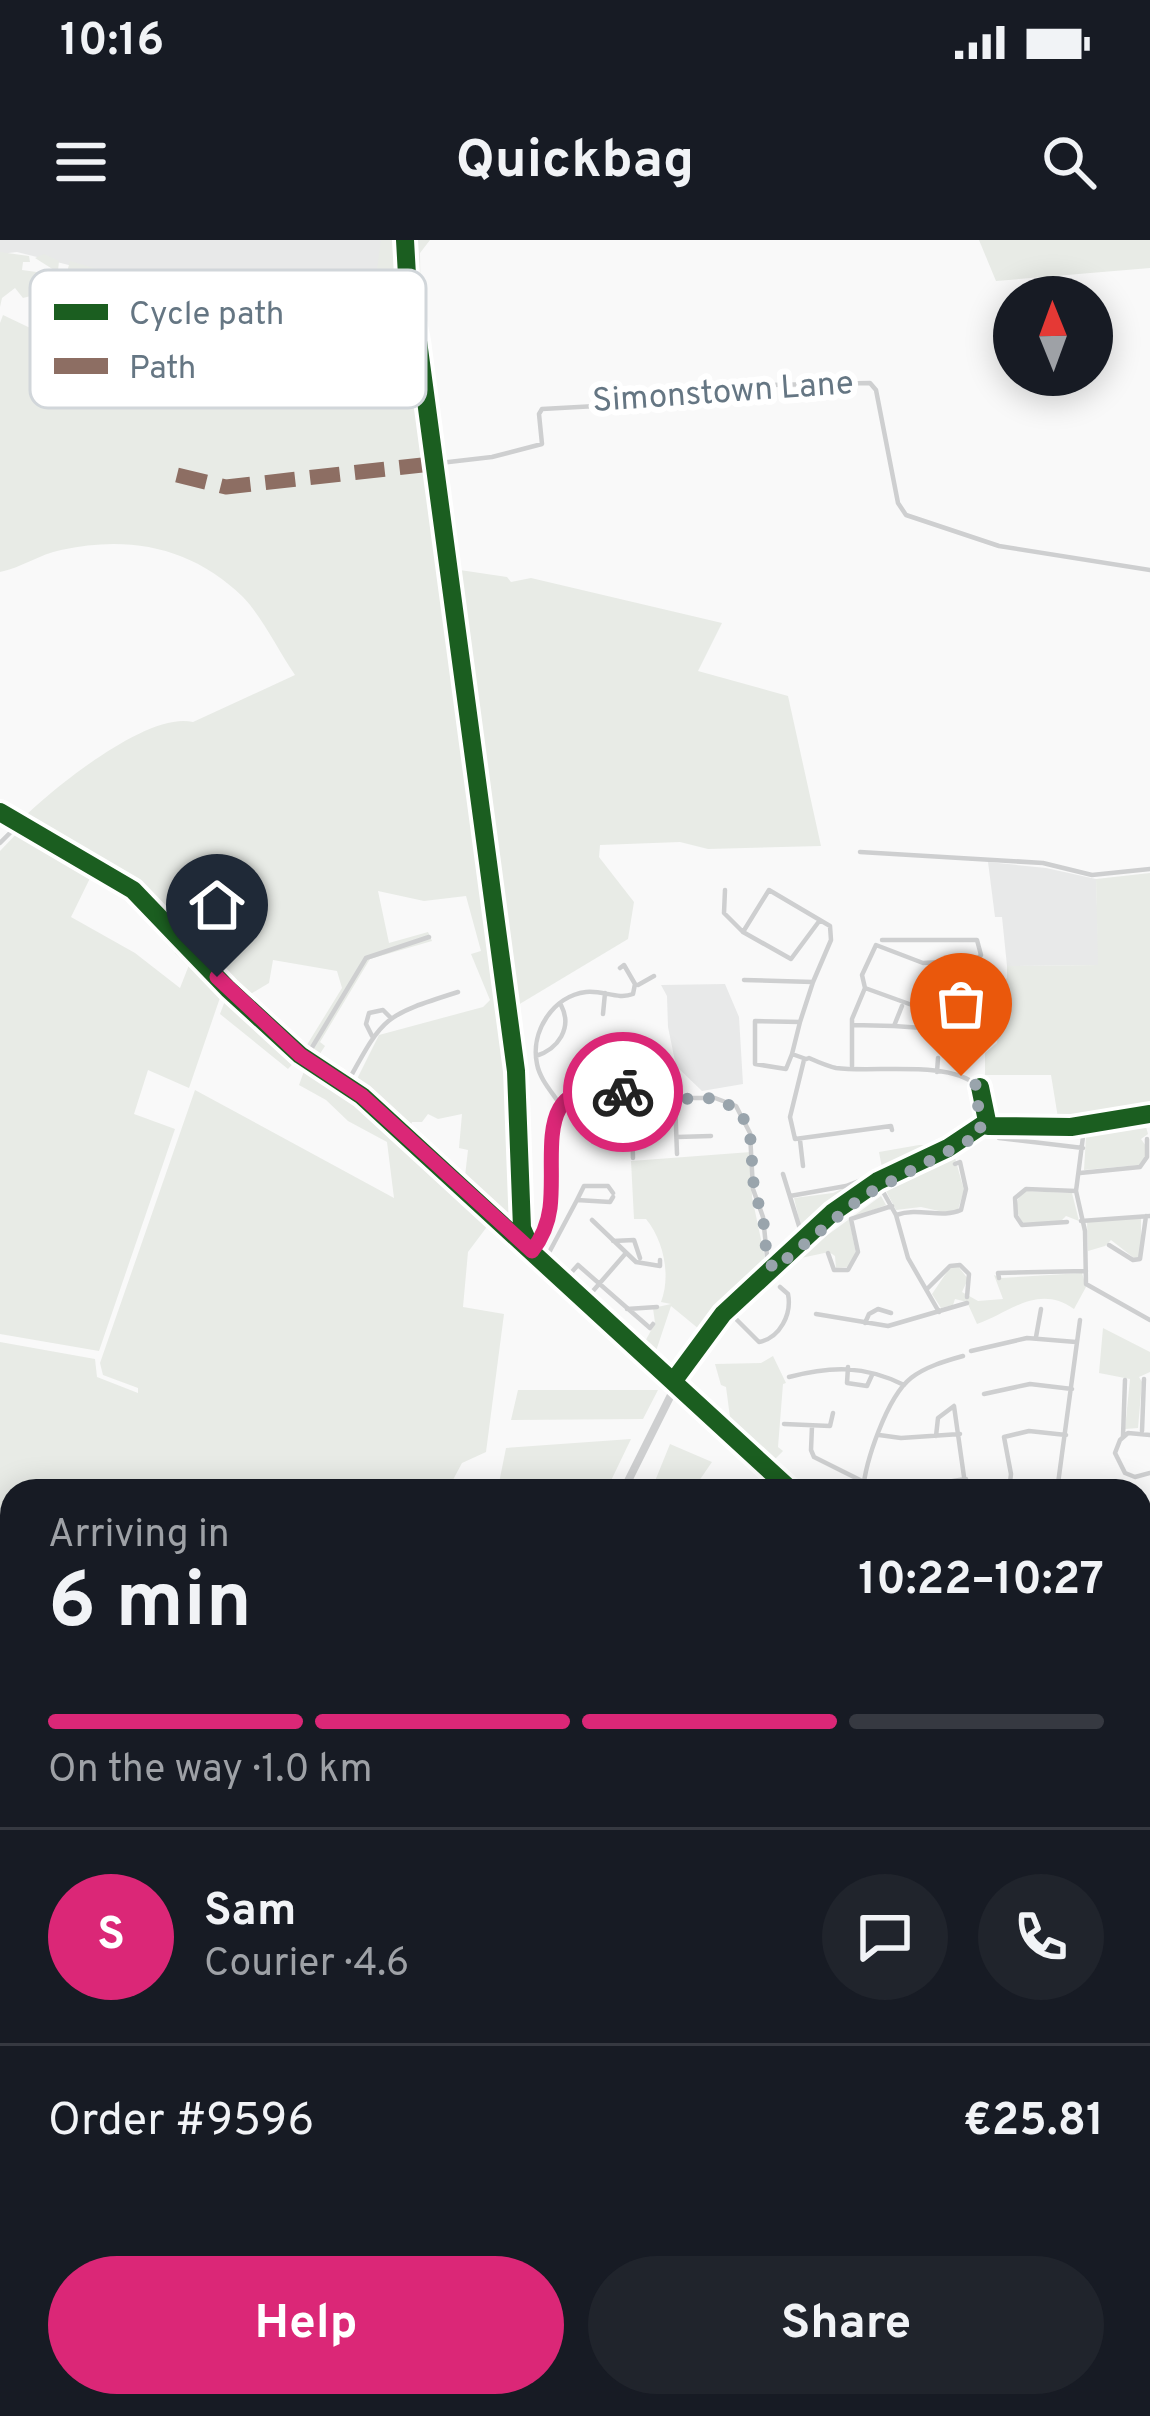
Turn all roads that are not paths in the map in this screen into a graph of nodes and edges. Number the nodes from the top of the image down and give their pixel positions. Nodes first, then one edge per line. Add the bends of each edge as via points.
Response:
1 (440, 463) dead end
2 (1150, 571) edge
3 (0, 812) edge
4 (21, 822) junction
5 (0, 843) edge
6 (860, 852) dead end
7 (1150, 869) edge
8 (725, 890) dead end
9 (820, 920) junction
10 (743, 932) junction
11 (429, 938) dead end
12 (909, 941) junction
13 (879, 943) junction
14 (905, 956) junction
15 (620, 968) dead end
16 (653, 976) dead end
17 (744, 980) dead end
18 (813, 982) junction
19 (635, 986) junction
20 (865, 988) junction
21 (458, 992) dead end
22 (605, 993) junction
23 (995, 1000) dead end
24 (560, 1004) junction
25 (974, 1004) junction
26 (902, 1006) dead end
27 (602, 1014) dead end
28 (391, 1018) junction
29 (800, 1022) junction
30 (853, 1024) junction
31 (894, 1026) junction
32 (372, 1036) junction
33 (792, 1054) junction
34 (536, 1056) junction
35 (938, 1058) dead end
36 (305, 1059) junction
37 (806, 1059) junction
38 (852, 1069) junction
39 (937, 1072) junction
40 (984, 1080) dead end
41 (346, 1084) junction
42 (976, 1084) junction
43 (593, 1089) junction
44 (631, 1094) junction
45 (664, 1098) junction
46 (675, 1099) junction
47 (562, 1106) junction
48 (1150, 1118) edge
49 (892, 1130) dead end
50 (1084, 1130) junction
51 (981, 1134) junction
52 (711, 1136) dead end
53 (677, 1137) junction
54 (999, 1138) dead end
55 (797, 1139) junction
56 (1147, 1139) dead end
57 (632, 1141) junction
58 (593, 1142) dead end
59 (1083, 1148) junction
60 (677, 1154) dead end
61 (633, 1158) dead end
62 (955, 1164) dead end
63 (803, 1166) dead end
64 (882, 1172) dead end
65 (1080, 1173) junction
66 (786, 1177) dead end
67 (879, 1186) junction
68 (1076, 1191) junction
69 (790, 1196) junction
70 (578, 1200) junction
71 (892, 1206) junction
72 (896, 1215) junction
73 (1148, 1216) edge
74 (592, 1220) dead end
75 (1081, 1221) junction
76 (1067, 1222) dead end
77 (613, 1241) junction
78 (804, 1242) junction
79 (1109, 1245) dead end
80 (532, 1251) junction
81 (626, 1253) junction
82 (827, 1253) dead end
83 (640, 1258) dead end
84 (660, 1260) dead end
85 (544, 1262) junction
86 (771, 1266) junction
87 (1086, 1271) junction
88 (574, 1277) dead end
89 (999, 1278) dead end
90 (600, 1284) junction
91 (779, 1287) dead end
92 (928, 1288) junction
93 (584, 1301) junction
94 (657, 1306) dead end
95 (627, 1309) junction
96 (1040, 1310) dead end
97 (729, 1312) junction
98 (939, 1312) junction
99 (891, 1313) dead end
100 (816, 1315) dead end
101 (1080, 1320) dead end
102 (1150, 1320) edge
103 (865, 1323) junction
104 (652, 1324) dead end
105 (1036, 1337) junction
106 (1076, 1342) junction
107 (971, 1351) dead end
108 (963, 1356) dead end
109 (848, 1367) junction
110 (873, 1372) junction
111 (789, 1377) dead end
112 (1144, 1379) dead end
113 (1125, 1380) dead end
114 (676, 1385) junction
115 (904, 1385) junction
116 (1072, 1389) junction
117 (984, 1394) dead end
118 (833, 1413) dead end
119 (784, 1424) dead end
120 (812, 1426) junction
121 (1142, 1431) junction
122 (960, 1434) junction
123 (879, 1435) junction
124 (1066, 1435) junction
125 (1150, 1435) edge
126 (936, 1436) junction
127 (1124, 1436) junction
128 (1150, 1473) edge
129 (629, 1479) edge
130 (779, 1479) edge
131 (857, 1479) edge
132 (864, 1479) edge
133 (966, 1479) edge
134 (1010, 1479) edge
135 (1059, 1479) edge

1 - 2 street, Simonstown Lane via 542,444 539,414 554,407 870,383 906,515 999,546
3 - 4 street
4 - 5 street
4 - 36 street via 133,890
6 - 7 street via 1042,863 1092,874
8 - 10 street via 724,913
9 - 10 street via 791,959
9 - 10 street via 769,890
9 - 18 street via 831,940
11 - 36 street via 366,958
12 - 13 street
12 - 14 street
12 - 14 street via 977,940 981,957 940,964
13 - 14 street
13 - 20 street via 862,975
15 - 19 street
16 - 19 street
17 - 18 street
18 - 29 street
19 - 22 street via 629,997
20 - 25 street via 912,1006
20 - 30 street
21 - 28 street
22 - 24 street
22 - 27 street
23 - 25 street
24 - 34 street via 540,1030
24 - 34 street via 561,1037
25 - 31 street via 970,1036
26 - 31 street
28 - 32 street
28 - 32 street via 369,1013
29 - 33 street
29 - 33 street via 755,1021 754,1064 785,1069
30 - 31 street
30 - 38 street
32 - 41 street
33 - 37 street
34 - 47 street
35 - 39 street
36 - 41 street
37 - 38 street
37 - 55 street via 790,1119
38 - 39 street
39 - 42 street
40 - 42 street
41 - 80 street
42 - 51 street
43 - 44 street
43 - 45 street via 597,1066 632,1040 646,1040
43 - 47 street
44 - 45 street
44 - 57 street
45 - 46 street
46 - 53 street
46 - 86 street via 716,1098 745,1117
47 - 80 street via 550,1135 548,1218
48 - 50 street
49 - 55 street
50 - 51 street
50 - 59 street
51 - 67 street
52 - 53 street
53 - 60 street
54 - 59 street
55 - 63 street
56 - 65 street via 1140,1167
57 - 58 street
57 - 61 street
59 - 65 street
62 - 72 street via 964,1179 961,1210
64 - 69 street via 855,1186
65 - 68 street
66 - 69 street
67 - 71 street
67 - 78 street
68 - 75 street
68 - 76 street via 1016,1194 1022,1225
69 - 78 street
70 - 70 street via 610,1202 614,1195 608,1186 584,1186
70 - 85 street
71 - 72 street
71 - 82 street via 851,1219 858,1252 848,1270 834,1270
72 - 92 street via 908,1258
73 - 75 street
73 - 79 street via 1141,1259
74 - 77 street
75 - 87 street
77 - 81 street
77 - 83 street via 634,1240
78 - 86 street
80 - 85 street
81 - 84 street via 642,1266
81 - 90 street
85 - 93 street
86 - 97 street
87 - 89 street via 1021,1270
87 - 102 street via 1090,1289
88 - 90 street via 578,1264
90 - 93 street
90 - 95 street
91 - 97 street via 790,1304 767,1340 759,1342
92 - 98 street
92 - 98 street via 950,1267 969,1274 967,1300
93 - 114 street
94 - 95 street
95 - 104 street
96 - 105 street
97 - 114 street
98 - 103 street via 896,1325
99 - 103 street via 878,1309
100 - 103 street
101 - 106 street
105 - 106 street
105 - 107 street
106 - 116 street
108 - 115 street
109 - 110 street
109 - 110 street via 847,1383 867,1386
109 - 111 street
110 - 115 street
112 - 121 street
113 - 127 street
114 - 129 street
114 - 130 street
115 - 123 street
116 - 117 street via 1034,1384
116 - 124 street
118 - 120 street via 830,1426
119 - 120 street
120 - 131 street via 814,1457
121 - 125 street
121 - 127 street
122 - 126 street
122 - 126 street via 954,1406 940,1414
122 - 133 street
123 - 126 street
123 - 132 street
124 - 134 street via 1004,1437
124 - 135 street
127 - 128 street via 1118,1465 1130,1475

